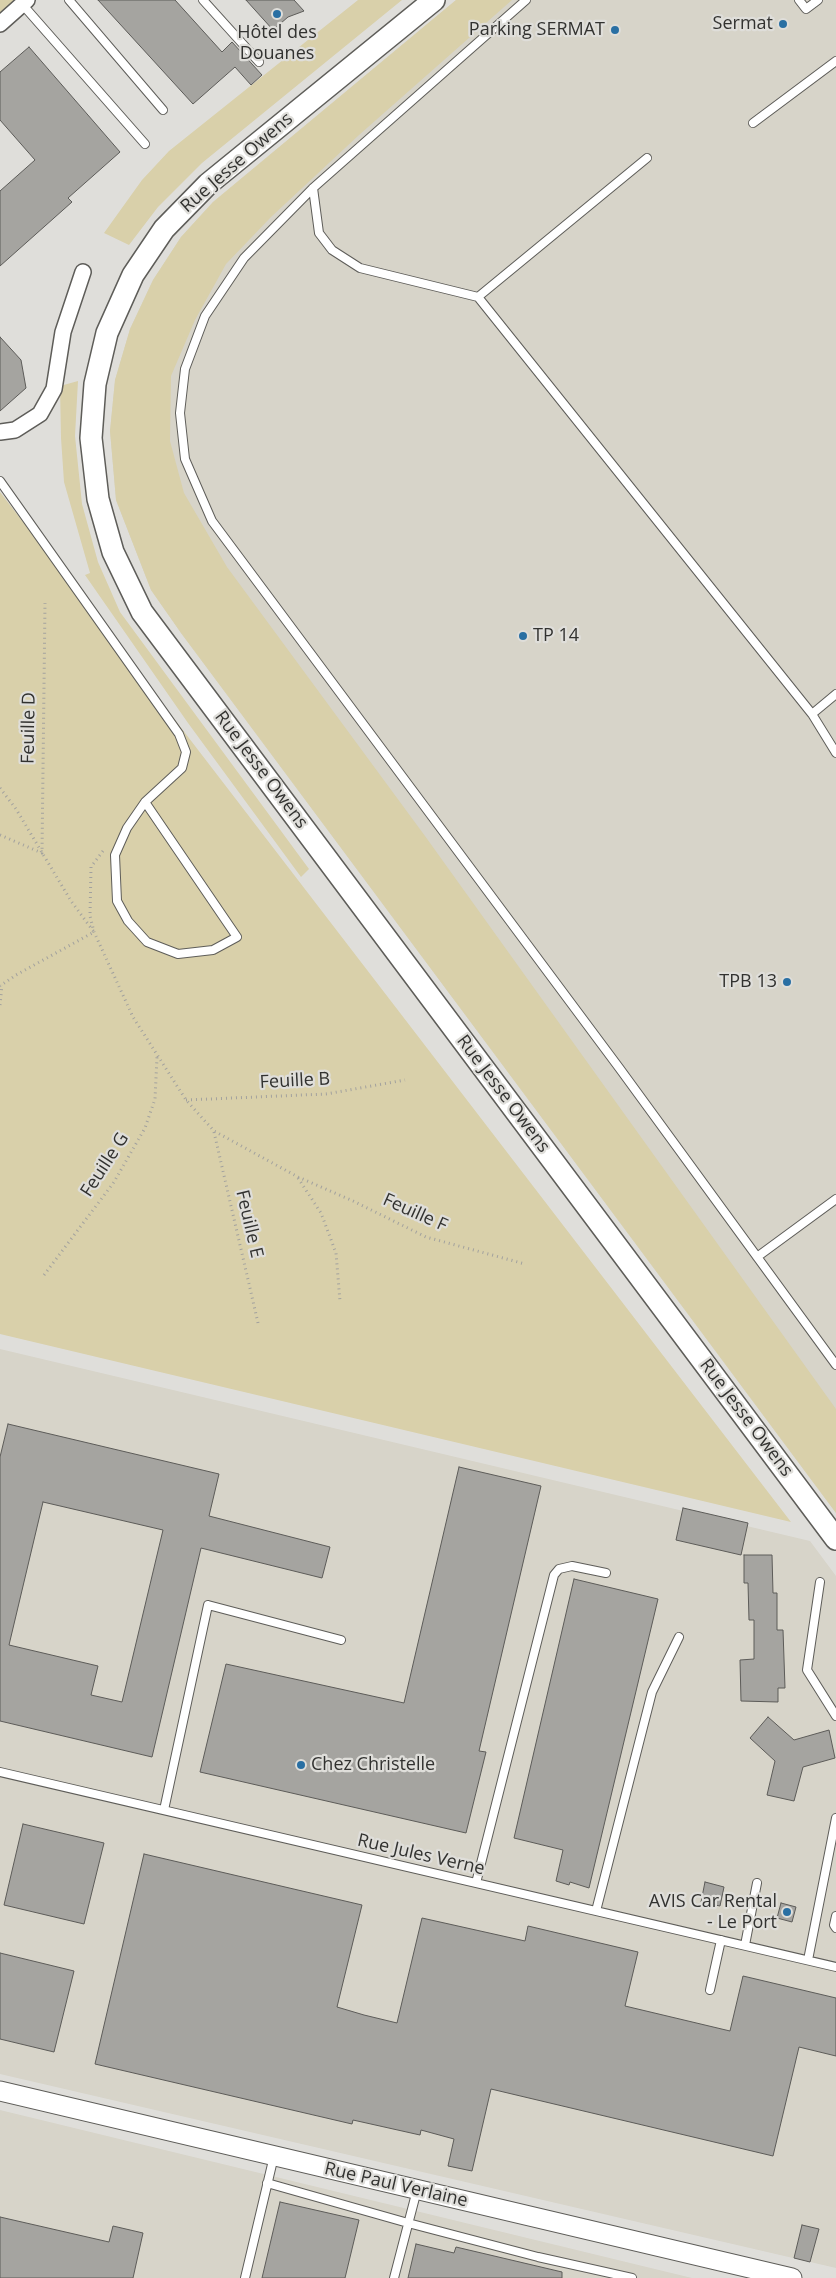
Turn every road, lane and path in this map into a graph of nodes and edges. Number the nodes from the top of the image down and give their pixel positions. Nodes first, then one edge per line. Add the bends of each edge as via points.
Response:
1 (69, 0) edge
2 (203, 0) edge
3 (434, 0) edge
4 (526, 0) edge
5 (799, 0) edge
6 (818, 0) edge
7 (24, 2) edge
8 (0, 24) edge
9 (836, 61) edge
10 (259, 62) dead end
11 (163, 110) dead end
12 (753, 123) dead end
13 (145, 144) dead end
14 (647, 158) dead end
15 (313, 188) junction
16 (83, 272) dead end
17 (478, 297) junction
18 (0, 432) edge
19 (0, 481) edge
20 (45, 604) dead end
21 (836, 694) edge
22 (812, 714) junction
23 (836, 753) edge
24 (0, 788) edge
25 (145, 802) junction
26 (127, 828) junction
27 (0, 835) edge
28 (42, 854) junction
29 (94, 932) junction
30 (1, 986) edge
31 (0, 1005) edge
32 (157, 1057) junction
33 (405, 1080) dead end
34 (186, 1100) junction
35 (214, 1131) junction
36 (298, 1177) junction
37 (836, 1199) edge
38 (757, 1257) junction
39 (525, 1264) dead end
40 (44, 1275) dead end
41 (340, 1301) dead end
42 (258, 1323) dead end
43 (836, 1365) edge
44 (836, 1539) edge
45 (606, 1573) dead end
46 (820, 1582) dead end
47 (679, 1637) dead end
48 (341, 1640) dead end
49 (836, 1716) edge
50 (0, 1772) edge
51 (164, 1810) junction
52 (836, 1818) edge
53 (476, 1883) junction
54 (757, 1883) dead end
55 (596, 1911) junction
56 (836, 1916) edge
57 (836, 1928) edge
58 (721, 1940) junction
59 (745, 1945) junction
60 (808, 1960) junction
61 (836, 1967) edge
62 (710, 1990) dead end
63 (0, 2091) edge
64 (274, 2156) junction
65 (267, 2183) junction
66 (417, 2190) junction
67 (408, 2223) junction
68 (245, 2278) edge
69 (394, 2278) edge
70 (632, 2278) edge
71 (792, 2278) edge

1 - 11 lane
2 - 10 lane
3 - 44 main road, Rue Jesse Owens via 208,184 164,229 133,275 107,332 96,384 91,438 98,499 113,552 142,612
4 - 15 lane
5 - 6 lane via 806,9
7 - 8 street
7 - 13 lane
9 - 12 lane
14 - 17 lane
15 - 17 lane via 319,233 332,250 360,268
15 - 38 lane via 244,258 205,316 185,369 180,413 186,459 212,520
16 - 18 street via 63,332 54,389 40,414 15,430
17 - 22 lane
19 - 25 lane via 179,734 186,752 182,768
20 - 28 path, Feuille D
21 - 22 lane
22 - 23 lane
24 - 28 path
25 - 26 lane
25 - 26 lane via 237,937 213,950 178,954 147,942 128,921 117,901 115,855
26 - 29 path via 102,851 91,867 90,916
27 - 28 path
28 - 29 path via 70,901
29 - 30 path via 16,974
29 - 32 path via 133,1017
30 - 31 path
32 - 34 path
32 - 40 path, Feuille G via 155,1098 145,1128 114,1182
33 - 34 path, Feuille B via 326,1094
34 - 35 path
35 - 36 path, Feuille F
35 - 42 path, Feuille E
36 - 39 path, Feuille F via 426,1237
36 - 41 path via 321,1213 336,1253
37 - 38 lane
38 - 43 lane
45 - 53 lane via 572,1566 559,1569 554,1575
46 - 49 lane via 807,1670
47 - 55 lane via 652,1692
48 - 51 lane via 208,1605
50 - 51 lane, Rue Jules Verne
51 - 53 lane, Rue Jules Verne
52 - 60 lane
53 - 55 lane, Rue Jules Verne
54 - 59 lane
55 - 58 lane, Rue Jules Verne
56 - 57 lane
58 - 59 lane, Rue Jules Verne
58 - 62 lane
59 - 60 lane, Rue Jules Verne
60 - 61 lane, Rue Jules Verne
63 - 64 street, Rue Paul Verlaine
64 - 65 lane
64 - 66 street, Rue Paul Verlaine
65 - 67 lane
65 - 68 lane
66 - 67 lane
66 - 71 street, Rue Paul Verlaine
67 - 69 lane
67 - 70 lane

